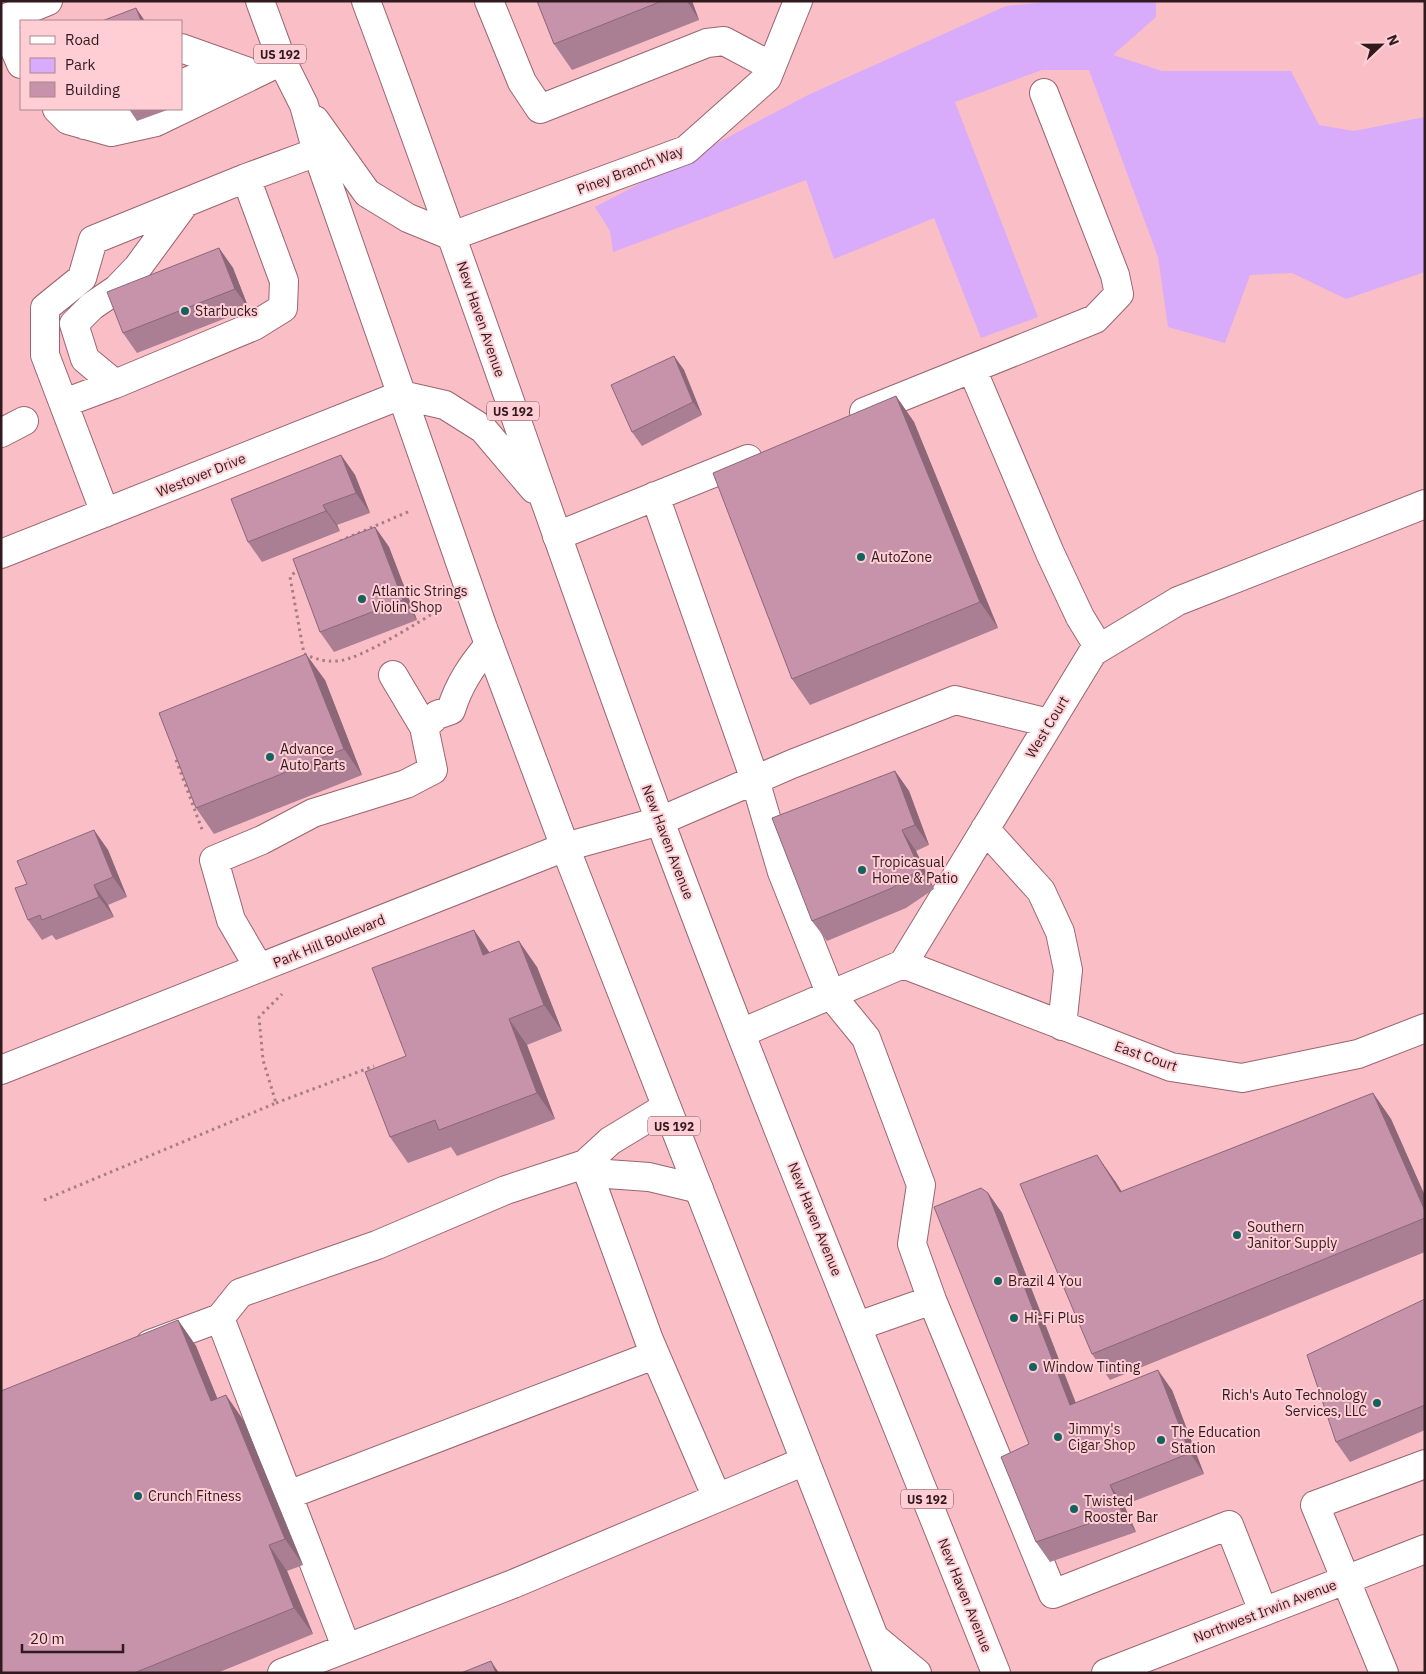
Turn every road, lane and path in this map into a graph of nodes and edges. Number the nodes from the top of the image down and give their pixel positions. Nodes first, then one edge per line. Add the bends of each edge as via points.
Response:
1 (48, 1) edge
2 (260, 1) edge
3 (366, 1) edge
4 (490, 1) edge
5 (798, 1) edge
6 (1, 20) edge
7 (187, 55) edge
8 (282, 61) junction
9 (20, 62) edge
10 (228, 65) junction
11 (771, 66) junction
12 (254, 74) junction
13 (182, 84) edge
14 (1044, 93) dead end
15 (304, 105) junction
16 (182, 109) edge
17 (108, 110) edge
18 (180, 110) edge
19 (66, 113) edge
20 (317, 152) junction
21 (246, 178) junction
22 (185, 203) junction
23 (452, 236) junction
24 (972, 369) junction
25 (115, 384) junction
26 (401, 395) junction
27 (64, 403) junction
28 (840, 422) edge
29 (770, 450) edge
30 (655, 496) junction
31 (437, 498) junction
32 (545, 502) junction
33 (1425, 504) edge
34 (105, 513) junction
35 (557, 536) junction
36 (332, 545) edge
37 (1, 554) edge
38 (303, 564) edge
39 (470, 592) junction
40 (489, 644) junction
41 (1099, 648) junction
42 (394, 674) dead end
43 (1049, 723) junction
44 (424, 727) junction
45 (176, 760) edge
46 (755, 780) junction
47 (660, 821) junction
48 (985, 829) junction
49 (565, 847) junction
50 (214, 860) junction
51 (904, 964) junction
52 (259, 968) junction
53 (284, 992) dead end
54 (831, 995) junction
55 (1062, 1026) junction
56 (1425, 1028) edge
57 (741, 1033) junction
58 (374, 1066) edge
59 (1, 1070) edge
60 (276, 1103) junction
61 (666, 1107) junction
62 (584, 1164) junction
63 (699, 1189) junction
64 (44, 1200) dead end
65 (932, 1300) junction
66 (220, 1318) junction
67 (858, 1326) junction
68 (129, 1352) edge
69 (654, 1355) junction
70 (805, 1461) junction
71 (1425, 1464) edge
72 (288, 1495) junction
73 (717, 1498) junction
74 (1425, 1549) edge
75 (1346, 1579) junction
76 (1263, 1611) junction
77 (873, 1636) junction
78 (346, 1647) junction
79 (282, 1673) edge
80 (888, 1673) edge
81 (917, 1673) edge
82 (996, 1673) edge
83 (1106, 1673) edge
84 (1384, 1673) edge

1 - 6 main road
2 - 8 main road, US 192
3 - 23 main road, New Haven Avenue / US 192
4 - 11 main road via 522,82 540,109 707,43 724,41
5 - 11 main road, Piney Branch Way
6 - 9 main road
7 - 10 main road
8 - 12 main road
8 - 15 main road, US 192
10 - 12 main road
10 - 13 main road
11 - 23 main road, Piney Branch Way via 767,78 686,150
12 - 16 main road
14 - 24 main road via 1115,275 1119,294 1095,319
15 - 20 main road, US 192
15 - 23 main road via 367,193 408,218
17 - 19 main road
18 - 19 main road via 156,122 111,132
20 - 21 main road
20 - 26 main road, US 192
21 - 22 main road
21 - 25 main road via 284,281 283,308 254,326
22 - 25 main road via 138,267 74,324 85,358
22 - 27 main road via 93,240 82,278 45,308 45,355
23 - 32 main road, New Haven Avenue / US 192
24 - 28 main road
24 - 41 main road via 1050,553 1080,617
25 - 27 main road
26 - 31 main road, US 192
26 - 32 main road via 444,405 483,429
26 - 34 main road, Westover Drive
27 - 34 main road
29 - 30 main road
30 - 35 main road
30 - 46 main road
31 - 36 path
31 - 39 main road, US 192
32 - 35 main road, New Haven Avenue / US 192
33 - 41 main road, West Court via 1178,601
34 - 37 main road, Westover Drive
35 - 47 main road, New Haven Avenue / US 192
38 - 39 path via 290,578 295,610 304,654 319,661 340,661 378,646
39 - 40 main road, US 192
40 - 44 main road via 471,667 451,710 437,715
40 - 49 main road, US 192
41 - 43 main road, West Court via 1093,652
42 - 44 main road
43 - 46 main road, Park Hill Boulevard via 955,700
43 - 48 main road, West Court
44 - 50 main road via 433,770 406,784 313,813 262,840
45 - 50 path
46 - 47 main road, Park Hill Boulevard
46 - 54 main road via 782,872
47 - 49 main road, Park Hill Boulevard
47 - 57 main road, New Haven Avenue / US 192
48 - 51 main road, West Court
48 - 55 main road via 1041,891 1060,932 1068,970
49 - 52 main road, Park Hill Boulevard
49 - 61 main road, US 192
50 - 52 main road via 231,920
51 - 54 main road
51 - 55 main road, East Court
52 - 59 main road, Park Hill Boulevard
53 - 60 path via 259,1017 263,1060
54 - 57 main road
54 - 65 main road via 866,1038 921,1185 912,1244
55 - 56 main road, East Court via 1171,1067 1242,1078 1358,1054
57 - 67 main road, New Haven Avenue / US 192
58 - 60 path
60 - 64 path
61 - 62 main road via 610,1141
61 - 63 main road, US 192
62 - 63 main road via 607,1174 649,1176
62 - 66 main road via 506,1190 377,1245 240,1293
62 - 69 main road
63 - 70 main road, US 192
65 - 67 main road
65 - 76 main road via 1053,1594 1229,1525
66 - 68 main road
66 - 72 main road
67 - 82 main road, New Haven Avenue / US 192
69 - 72 main road
69 - 73 main road
70 - 73 main road
70 - 77 main road, US 192
71 - 75 main road via 1315,1505
72 - 78 main road
73 - 78 main road via 513,1584
74 - 75 main road, Northwest Irwin Avenue
75 - 76 main road, Northwest Irwin Avenue
75 - 84 main road
76 - 83 main road, Northwest Irwin Avenue
77 - 80 main road, US 192
77 - 81 main road
78 - 79 main road

